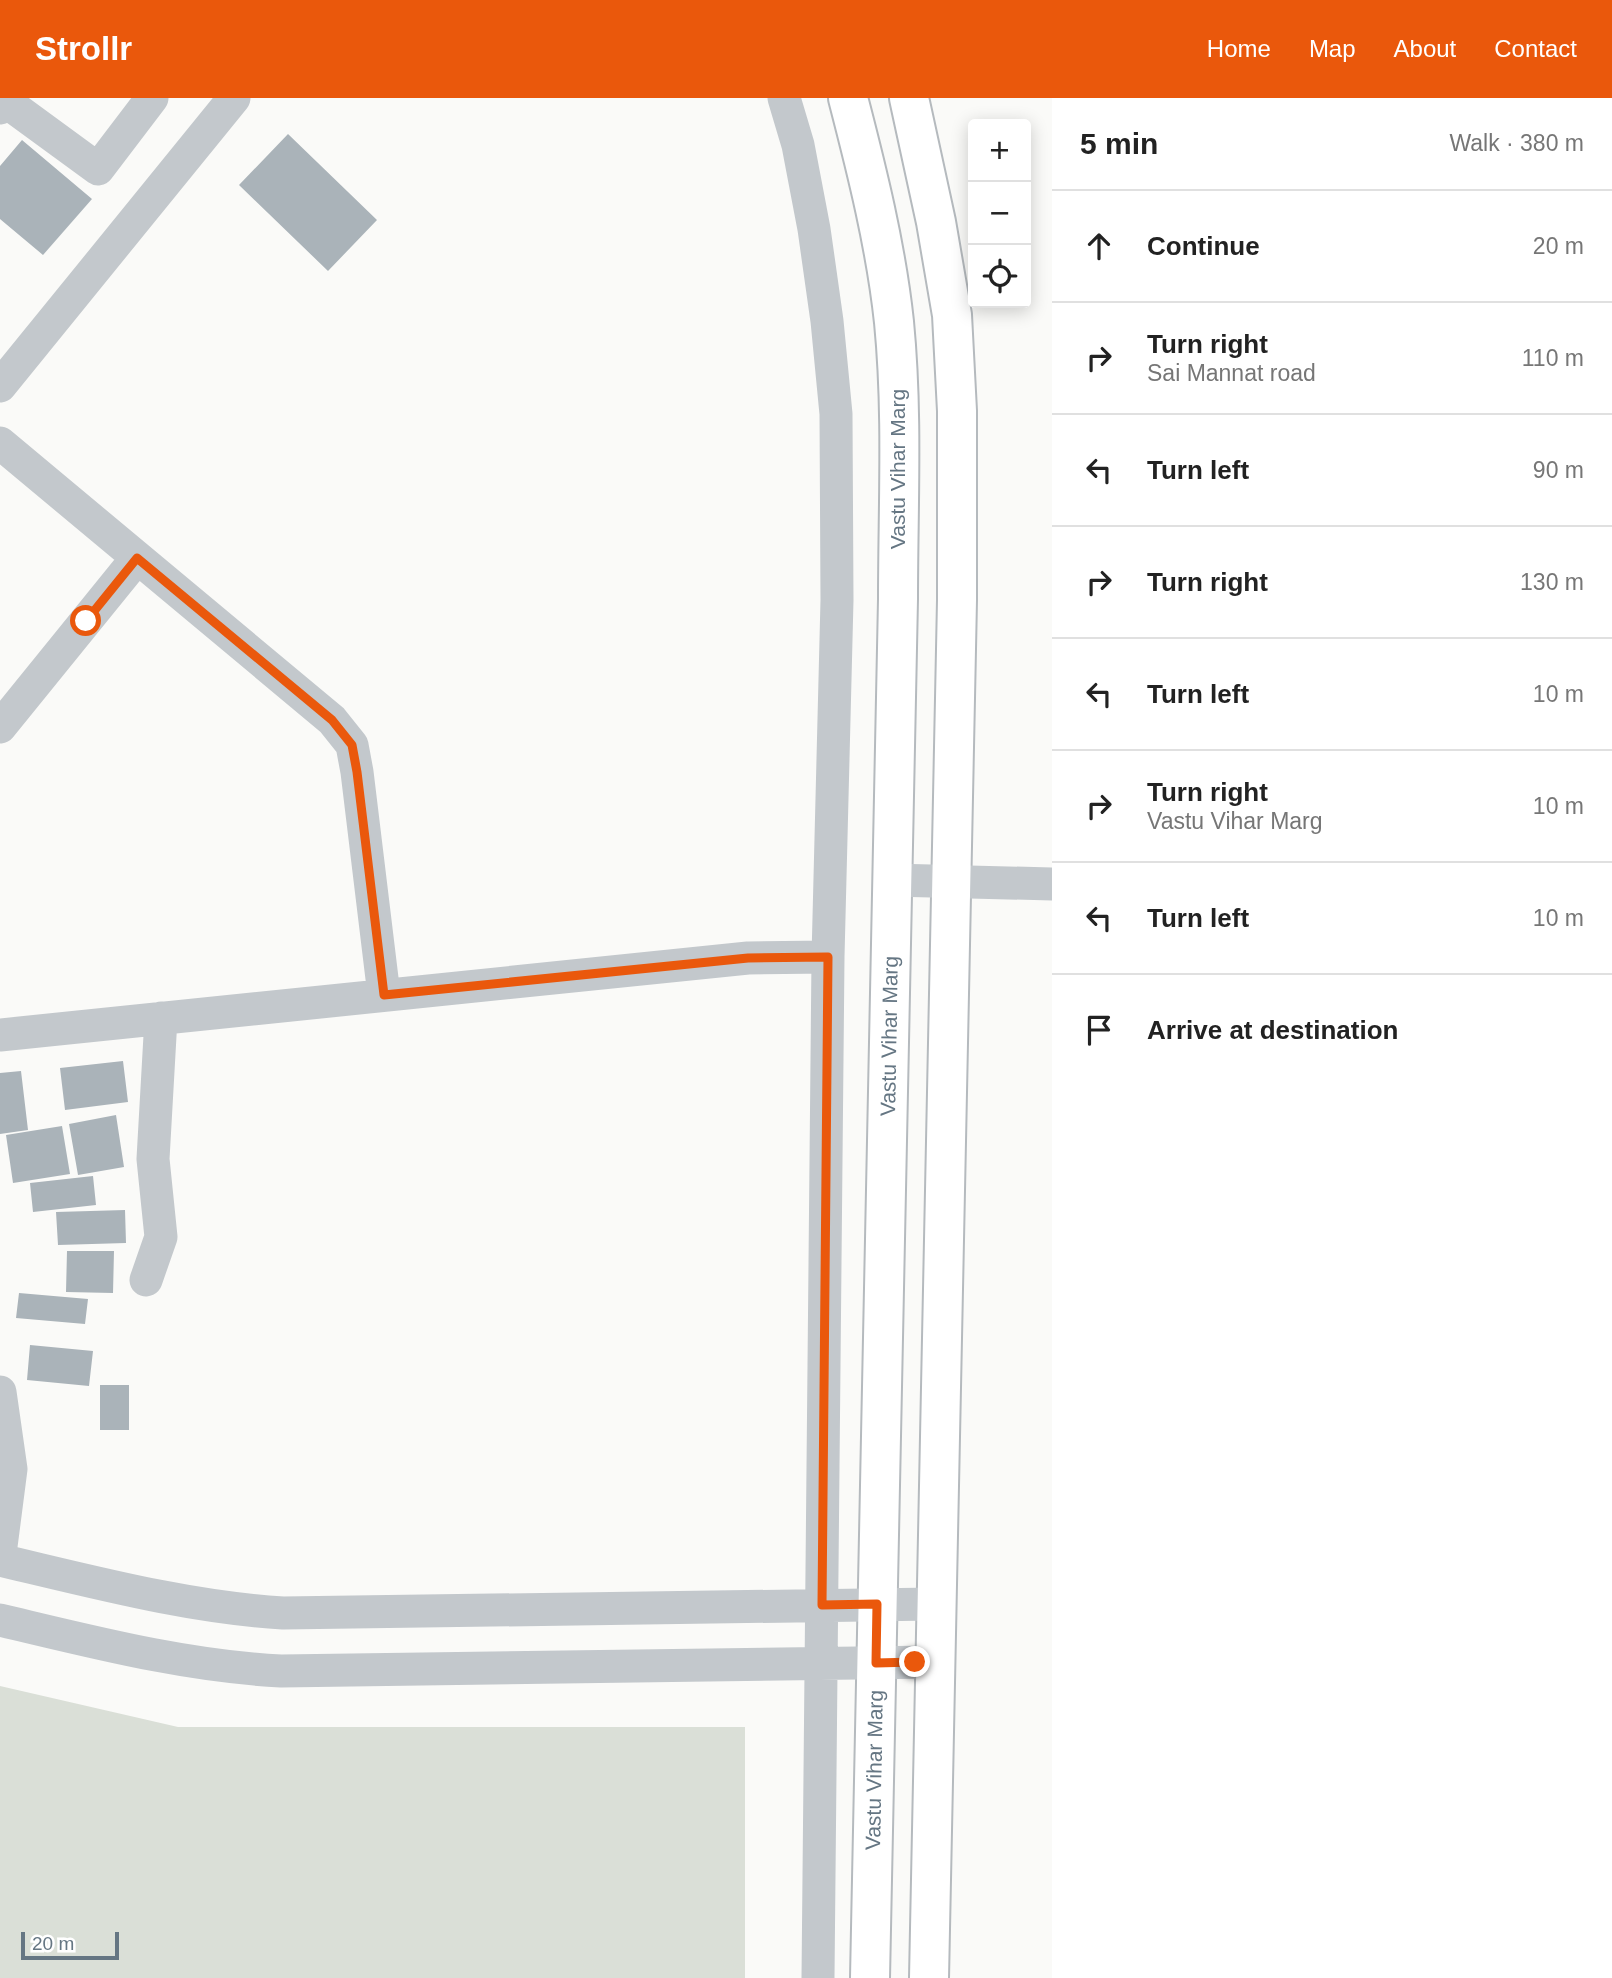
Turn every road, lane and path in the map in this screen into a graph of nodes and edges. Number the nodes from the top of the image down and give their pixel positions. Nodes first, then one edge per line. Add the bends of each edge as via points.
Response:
1 (152, 98) edge
2 (234, 98) edge
3 (784, 98) edge
4 (848, 98) edge
5 (909, 98) edge
6 (0, 108) edge
7 (0, 386) edge
8 (0, 443) edge
9 (137, 558) junction
10 (0, 727) edge
11 (892, 880) junction
12 (951, 880) junction
13 (1052, 884) edge
14 (828, 957) junction
15 (384, 995) junction
16 (161, 1018) junction
17 (0, 1035) edge
18 (146, 1280) dead end
19 (0, 1392) edge
20 (0, 1554) edge
21 (0, 1560) edge
22 (877, 1604) junction
23 (935, 1604) junction
24 (822, 1605) junction
25 (0, 1620) edge
26 (934, 1662) junction
27 (876, 1663) junction
28 (821, 1664) junction
29 (818, 1978) edge
30 (870, 1978) edge
31 (929, 1978) edge

1 - 6 street via 98,169 5,101
2 - 7 street
3 - 14 street via 814,229 836,414 837,600
4 - 11 main road, Vastu Vihar Marg via 894,321 899,412
5 - 12 main road via 952,315 957,573
8 - 9 street
9 - 10 street
9 - 15 street via 332,720 352,745
11 - 12 street
11 - 22 main road, Vastu Vihar Marg
12 - 13 street
12 - 23 main road
14 - 15 street via 748,958
14 - 24 street
15 - 16 street
16 - 17 street
16 - 18 street via 153,1159 161,1237
19 - 20 street via 10,1469
21 - 24 street via 161,1597 283,1613
22 - 23 street
22 - 24 street
22 - 27 main road, Vastu Vihar Marg
23 - 26 main road
24 - 28 street
25 - 28 street via 148,1655 239,1669
26 - 27 street
26 - 31 main road
27 - 28 street
27 - 30 main road, Vastu Vihar Marg
28 - 29 street

